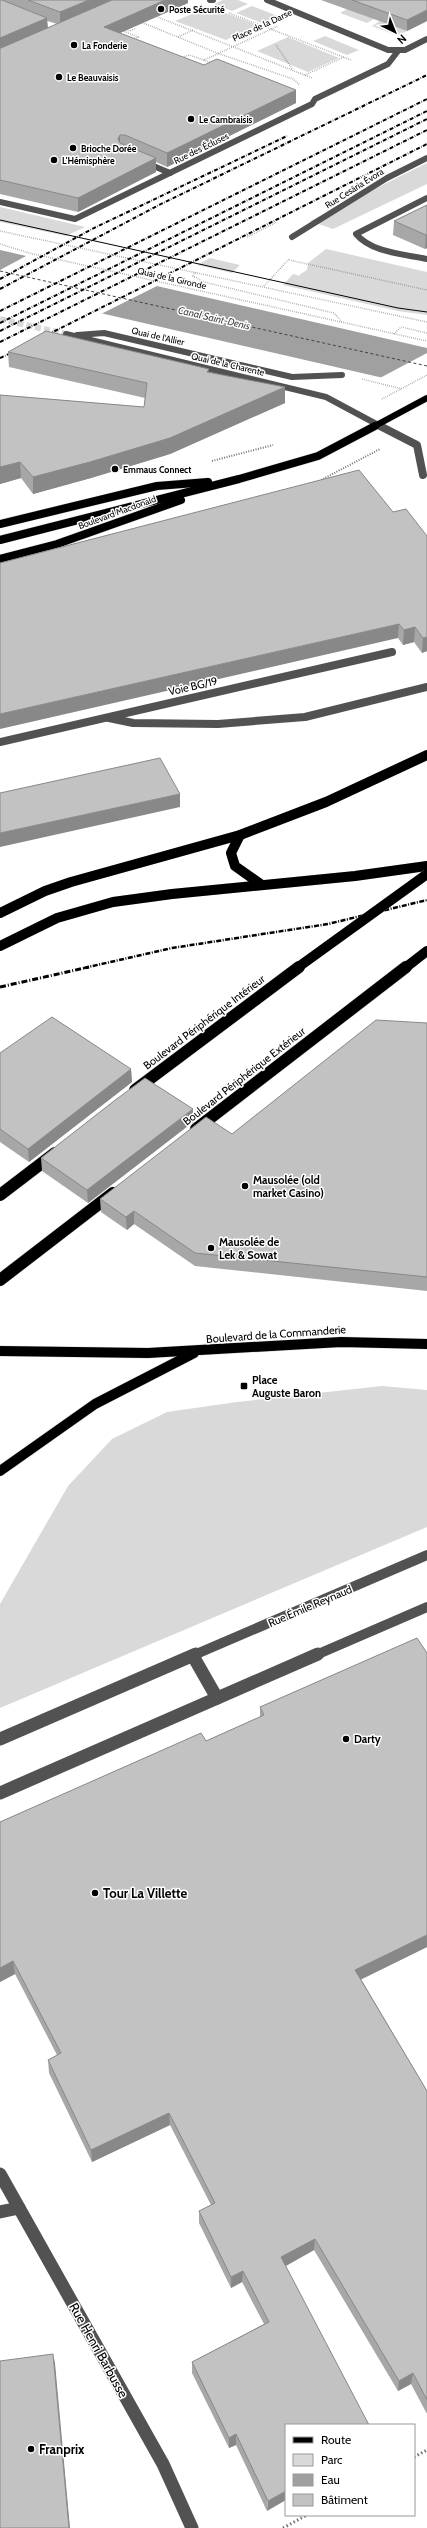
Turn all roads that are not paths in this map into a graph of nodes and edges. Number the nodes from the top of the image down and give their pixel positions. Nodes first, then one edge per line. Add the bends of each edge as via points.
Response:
1 (267, 0) edge
2 (427, 39) edge
3 (398, 51) junction
4 (137, 158) edge
5 (427, 158) edge
6 (170, 172) junction
7 (427, 198) edge
8 (0, 202) edge
9 (292, 237) road end
10 (427, 259) edge
11 (70, 335) joint
12 (342, 375) road end
13 (427, 398) edge
14 (380, 424) junction
15 (423, 475) dead end
16 (239, 479) junction
17 (0, 524) edge
18 (0, 540) edge
19 (0, 559) edge
20 (392, 652) dead end
21 (427, 686) edge
22 (106, 718) junction
23 (0, 742) edge
24 (427, 755) edge
25 (240, 835) junction
26 (427, 866) edge
27 (427, 874) edge
28 (262, 886) junction
29 (0, 913) edge
30 (0, 946) edge
31 (427, 951) edge
32 (123, 1099) edge
33 (184, 1139) edge
34 (61, 1148) edge
35 (122, 1186) edge
36 (0, 1194) edge
37 (0, 1280) edge
38 (427, 1344) edge
39 (0, 1351) edge
40 (198, 1351) junction
41 (0, 1471) edge
42 (427, 1556) edge
43 (427, 1607) edge
44 (193, 1656) junction
45 (218, 1698) junction
46 (0, 1739) edge
47 (0, 1793) edge
48 (0, 2174) edge
49 (19, 2208) junction
50 (0, 2212) edge
51 (192, 2528) edge

1 - 3 street via 388,50
2 - 3 street, Rue des Écluses
3 - 6 street, Rue des Écluses via 388,64
4 - 6 street
5 - 9 street, Rue Cesária Évora via 387,178
6 - 8 street, Rue des Écluses via 75,219
7 - 10 street via 356,234 358,239 369,245
11 - 12 street, Quai de l'Allier via 104,333 292,377
11 - 14 street, Quai de la Charente via 326,397
13 - 14 main road, Boulevard Macdonald
14 - 15 street, Quai de la Charente via 417,445
14 - 16 main road, Boulevard Macdonald via 318,456
16 - 17 main road, Boulevard Macdonald via 157,486
16 - 18 main road, Boulevard Macdonald
16 - 19 main road, Boulevard Macdonald via 57,544
20 - 22 street, Voie BG/19
21 - 22 street via 305,717 218,724 133,723
22 - 23 street, Voie BG/19
24 - 25 highway via 326,802
25 - 28 highway via 231,853 235,866
25 - 29 highway via 71,882 45,891
26 - 28 highway via 372,876
27 - 32 highway, Boulevard Périphérique Intérieur, bridge via 348,929
28 - 30 highway via 151,896 86,907 34,926
31 - 33 highway, Boulevard Périphérique Extérieur
34 - 36 highway, bridge
35 - 37 highway
38 - 40 main road, Boulevard de la Commanderie via 392,1341 306,1342
39 - 40 main road, Boulevard de la Commanderie via 94,1354
40 - 41 main road, Boulevard de la Commanderie via 96,1404
42 - 44 street, Rue Émile Reynaud
43 - 45 street
44 - 45 street
44 - 46 street, Rue Émile Reynaud
45 - 47 street
48 - 49 street, Rue Henri Barbusse
49 - 50 street
49 - 51 street, Rue Henri Barbusse via 163,2464

